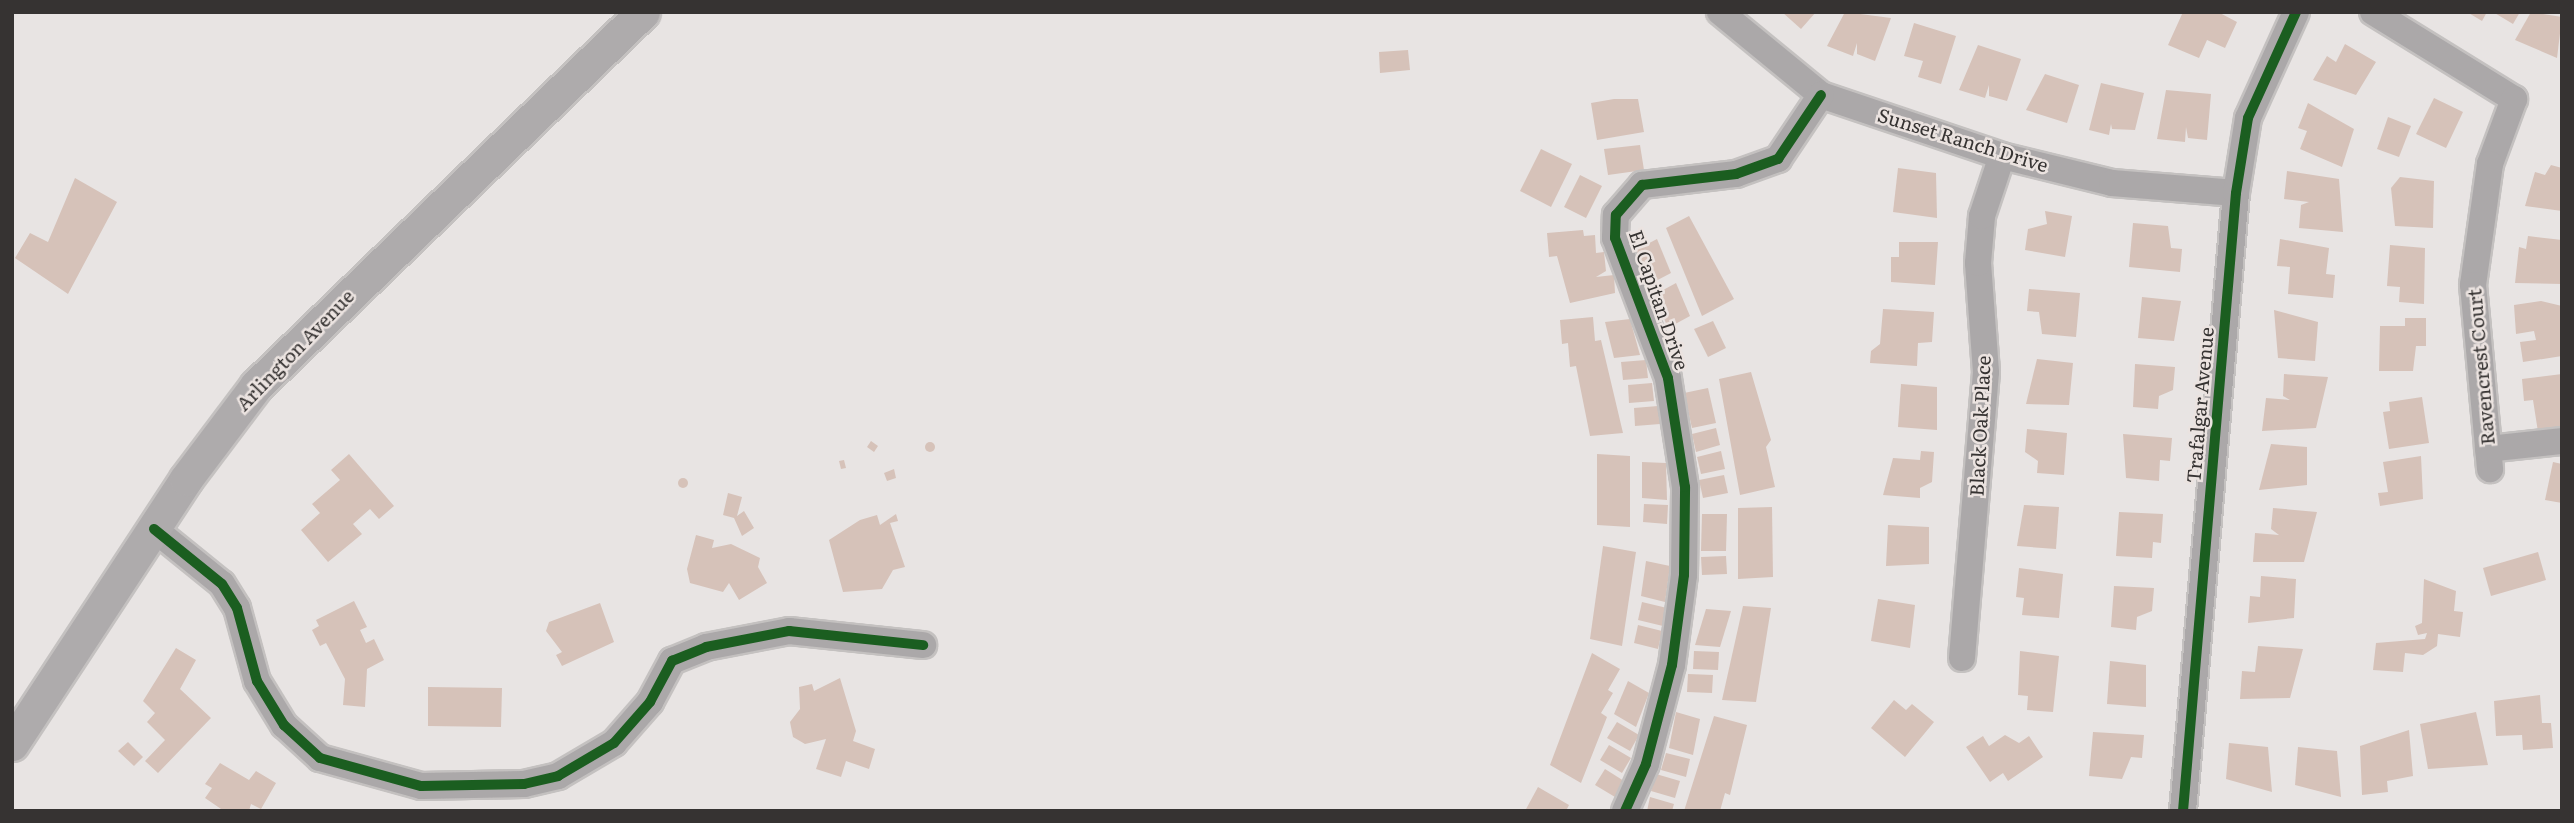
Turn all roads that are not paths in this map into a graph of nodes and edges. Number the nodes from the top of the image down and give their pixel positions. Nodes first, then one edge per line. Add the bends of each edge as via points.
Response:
1 (643, 12) edge
2 (1720, 12) edge
3 (2296, 12) edge
4 (2373, 12) edge
5 (1821, 95) junction
6 (2002, 156) junction
7 (2235, 193) junction
8 (2562, 441) edge
9 (154, 529) junction
10 (923, 645) dead end
11 (1962, 658) dead end
12 (12, 744) edge
13 (1625, 811) edge
14 (2183, 811) edge

1 - 9 main road, Arlington Avenue via 256,386
2 - 5 street, Sunset Ranch Drive
3 - 7 street, Trafalgar Avenue via 2248,118
4 - 8 street, Ravencrest Court via 2514,99 2490,164 2473,285 2489,459
5 - 6 street, Sunset Ranch Drive
5 - 13 street, El Capitan Drive via 1778,159 1736,174 1642,185 1616,215 1615,238 1668,378 1685,487 1684,575 1671,664 1646,764
6 - 7 street, Sunset Ranch Drive via 2112,183
6 - 11 street, Black Oak Place via 1982,216 1978,263 1986,372
7 - 14 street, Trafalgar Avenue
9 - 10 street via 222,584 237,608 257,681 285,725 320,758 421,786 524,785 558,776 614,743 650,702 672,661 706,647 789,631
9 - 12 main road, Arlington Avenue

